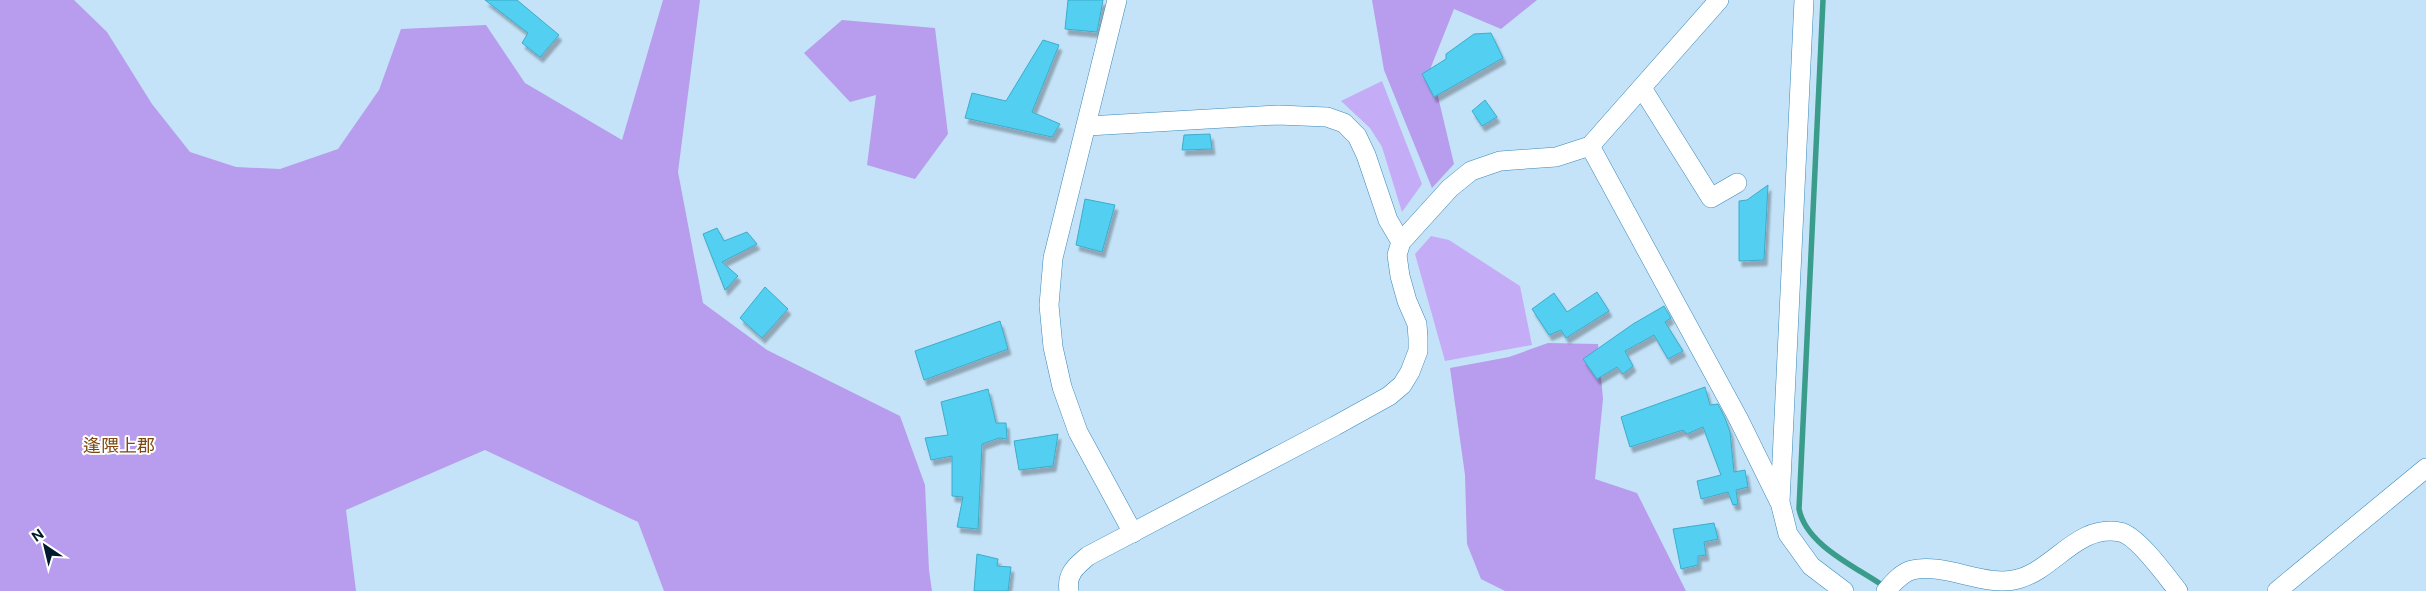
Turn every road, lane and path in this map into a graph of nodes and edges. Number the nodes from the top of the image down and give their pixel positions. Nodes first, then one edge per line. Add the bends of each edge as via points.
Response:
1 (1117, 0) edge
2 (1719, 0) edge
3 (1804, 0) edge
4 (1642, 88) junction
5 (1088, 126) junction
6 (1590, 146) junction
7 (1737, 183) dead end
8 (1401, 242) junction
9 (2426, 468) edge
10 (1780, 502) junction
11 (1133, 533) junction
12 (1069, 591) edge
13 (1844, 591) edge
14 (1886, 591) edge
15 (2178, 591) edge
16 (2277, 591) edge

1 - 5 street
2 - 4 street
3 - 10 street
4 - 6 street
4 - 7 street via 1711,198
5 - 8 street via 1278,115 1327,117 1344,123 1357,136 1388,220
5 - 11 street via 1054,258 1049,305 1053,348 1078,432
6 - 8 street via 1556,157 1500,162 1471,171 1450,188
6 - 10 street
8 - 11 street via 1397,255 1400,276 1417,324 1418,338 1418,351 1402,385 1335,426
9 - 16 street
10 - 13 street via 1788,534 1811,566
11 - 12 street via 1088,556 1075,567 1069,577
14 - 15 street via 1898,577 1912,570 1997,580 2018,579 2087,535 2111,531 2122,532 2148,553

